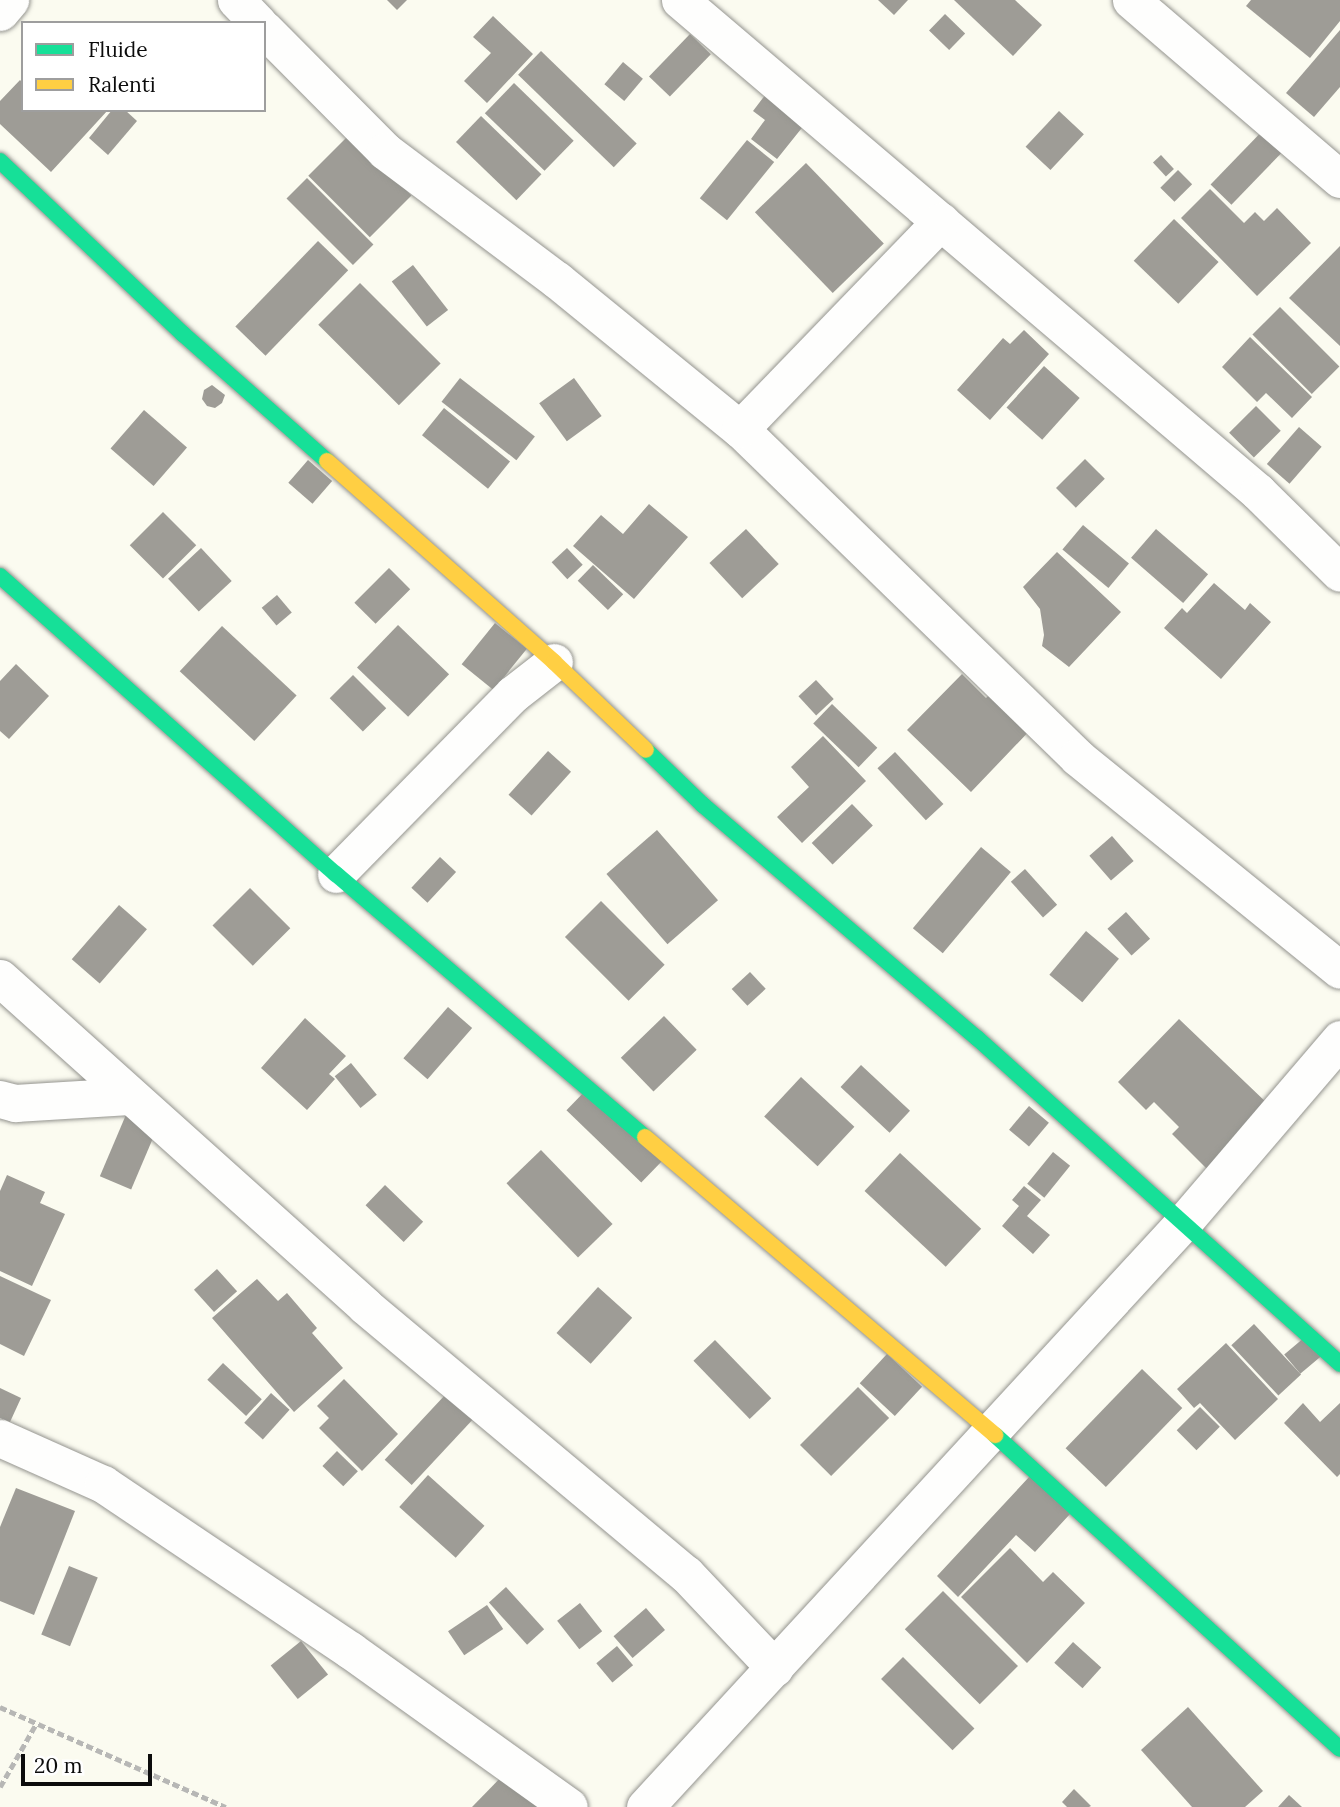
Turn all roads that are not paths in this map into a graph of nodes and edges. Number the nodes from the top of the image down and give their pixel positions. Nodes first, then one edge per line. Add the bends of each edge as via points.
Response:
1 (10, 0) edge
2 (236, 0) edge
3 (680, 0) edge
4 (1131, 0) edge
5 (0, 12) edge
6 (256, 21) edge
7 (266, 31) edge
8 (0, 161) edge
9 (1340, 179) edge
10 (941, 222) junction
11 (740, 429) junction
12 (1340, 573) edge
13 (0, 576) edge
14 (554, 662) junction
15 (336, 874) junction
16 (1340, 970) edge
17 (0, 978) edge
18 (1340, 1039) edge
19 (129, 1096) junction
20 (0, 1099) edge
21 (1183, 1223) junction
22 (1340, 1364) edge
23 (992, 1433) junction
24 (0, 1438) edge
25 (775, 1668) junction
26 (1340, 1749) edge
27 (569, 1807) edge
28 (645, 1807) edge

1 - 5 street
2 - 6 street
3 - 10 street
4 - 9 street
7 - 11 street via 385,151 557,280
8 - 14 street via 183,334
10 - 11 street
10 - 12 street via 1258,492
11 - 16 street via 1077,757
13 - 15 street
14 - 15 street via 513,694
14 - 21 street via 703,805 976,1038
15 - 23 street
17 - 19 street
18 - 21 street
19 - 20 street via 15,1103
19 - 25 street via 365,1306 686,1574
21 - 22 street
21 - 23 street
23 - 25 street
23 - 26 street
24 - 27 street via 103,1484 350,1650
25 - 28 street

